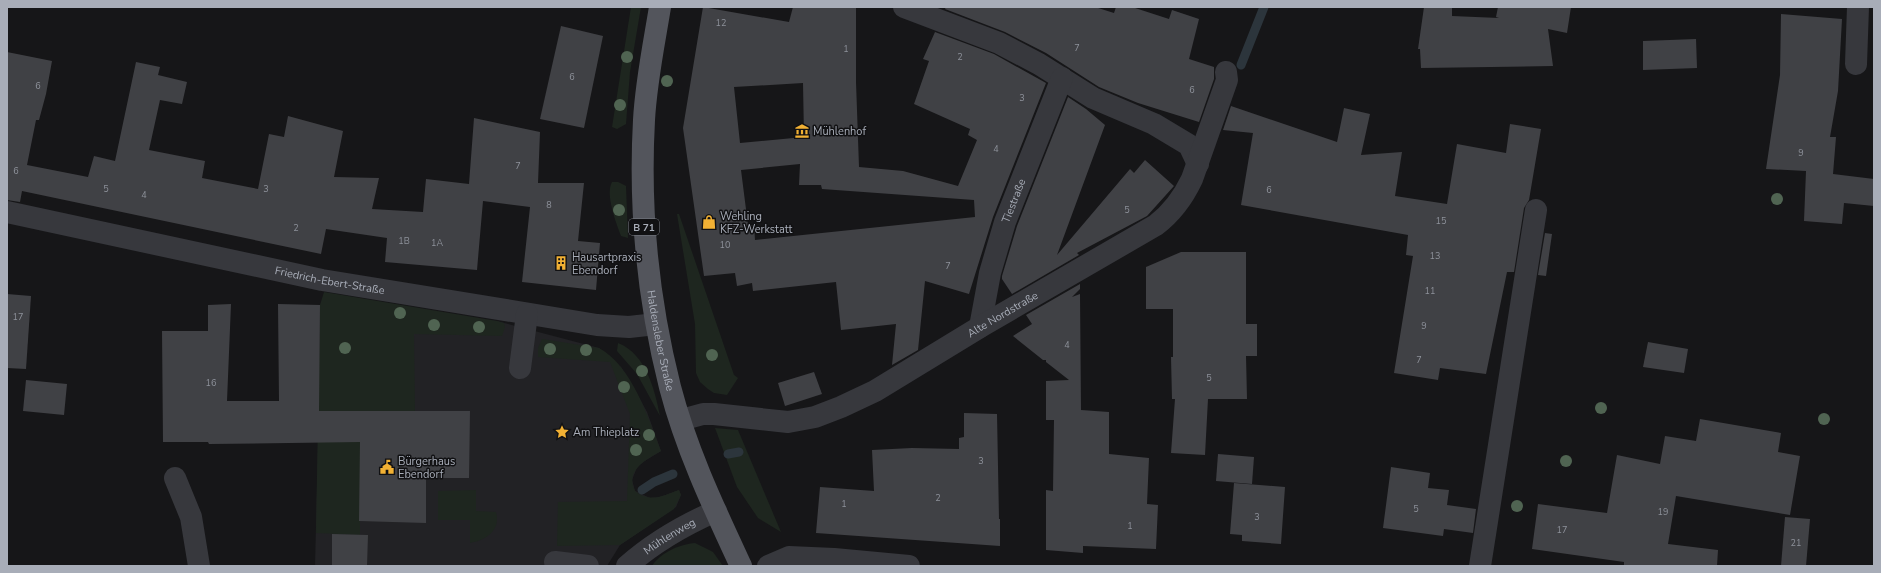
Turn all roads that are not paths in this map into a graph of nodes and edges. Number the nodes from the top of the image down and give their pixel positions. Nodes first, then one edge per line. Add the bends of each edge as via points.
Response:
1 (660, 7) edge
2 (904, 7) edge
3 (1858, 7) edge
4 (1856, 64) dead end
5 (1226, 72) dead end
6 (1062, 78) junction
7 (1198, 164) junction
8 (1536, 210) dead end
9 (7, 212) edge
10 (527, 314) junction
11 (656, 324) junction
12 (980, 327) junction
13 (520, 368) dead end
14 (681, 420) junction
15 (175, 478) dead end
16 (716, 511) junction
17 (555, 562) dead end
18 (199, 566) edge
19 (588, 566) edge
20 (627, 566) edge
21 (741, 566) edge
22 (768, 566) edge
23 (909, 566) edge
24 (1480, 566) edge

1 - 11 main road, Haldensleber Straße / B 71 via 646,92 642,171 646,257
2 - 6 street via 999,43
3 - 4 street
5 - 7 street, Alte Nordstraße via 1227,80
6 - 7 street via 1093,98 1154,124 1189,144
6 - 12 street, Tiestraße via 1005,222 990,274
7 - 12 street, Alte Nordstraße via 1185,194 1170,214 1156,225
8 - 24 street
9 - 10 street, Friedrich-Ebert-Straße via 322,280
10 - 11 street, Friedrich-Ebert-Straße via 609,326
10 - 13 street
11 - 14 main road, Haldensleber Straße / B 71 via 670,387
12 - 14 street, Alte Nordstraße via 875,390 847,405 815,417 788,422 703,414
14 - 16 main road, Haldensleber Straße / B 71
15 - 18 street via 191,517
16 - 20 street, Mühlenweg via 668,536 640,554
16 - 21 main road, Haldensleber Straße / B 71
17 - 19 street
22 - 23 street via 789,557

